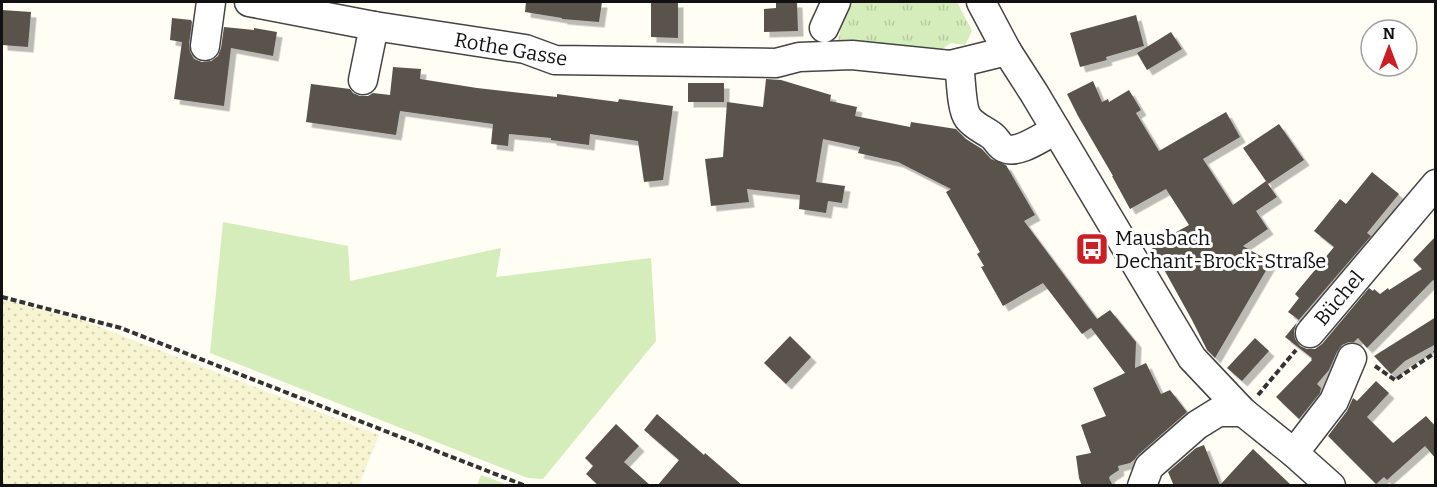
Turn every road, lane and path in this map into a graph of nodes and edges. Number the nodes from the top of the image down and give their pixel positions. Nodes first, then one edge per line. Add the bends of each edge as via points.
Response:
1 (211, 2) edge
2 (249, 2) edge
3 (836, 2) edge
4 (981, 2) edge
5 (374, 26) junction
6 (824, 28) dead end
7 (205, 46) dead end
8 (1007, 51) junction
9 (959, 63) junction
10 (363, 80) dead end
11 (1056, 130) junction
12 (1436, 184) edge
13 (2, 297) edge
14 (1310, 333) joint
15 (1436, 352) edge
16 (1352, 358) joint
17 (1243, 412) junction
18 (1294, 453) junction
19 (526, 486) edge
20 (1142, 486) edge
21 (1331, 486) edge

1 - 7 street
2 - 5 street, Rothe Gasse
3 - 6 street
4 - 8 street
5 - 9 street, Rothe Gasse via 525,49 555,60 776,63 799,57 852,56
5 - 10 street
8 - 9 street
8 - 11 street
9 - 11 street via 968,118 1003,148 1024,147
11 - 17 street via 1192,358
12 - 14 street, Büchel
13 - 19 path via 121,328
14 - 17 path, Büchel
15 - 16 path via 1395,380 1364,359
16 - 18 street via 1334,401
17 - 18 street
17 - 20 street via 1218,412 1197,425 1149,467
18 - 21 street

